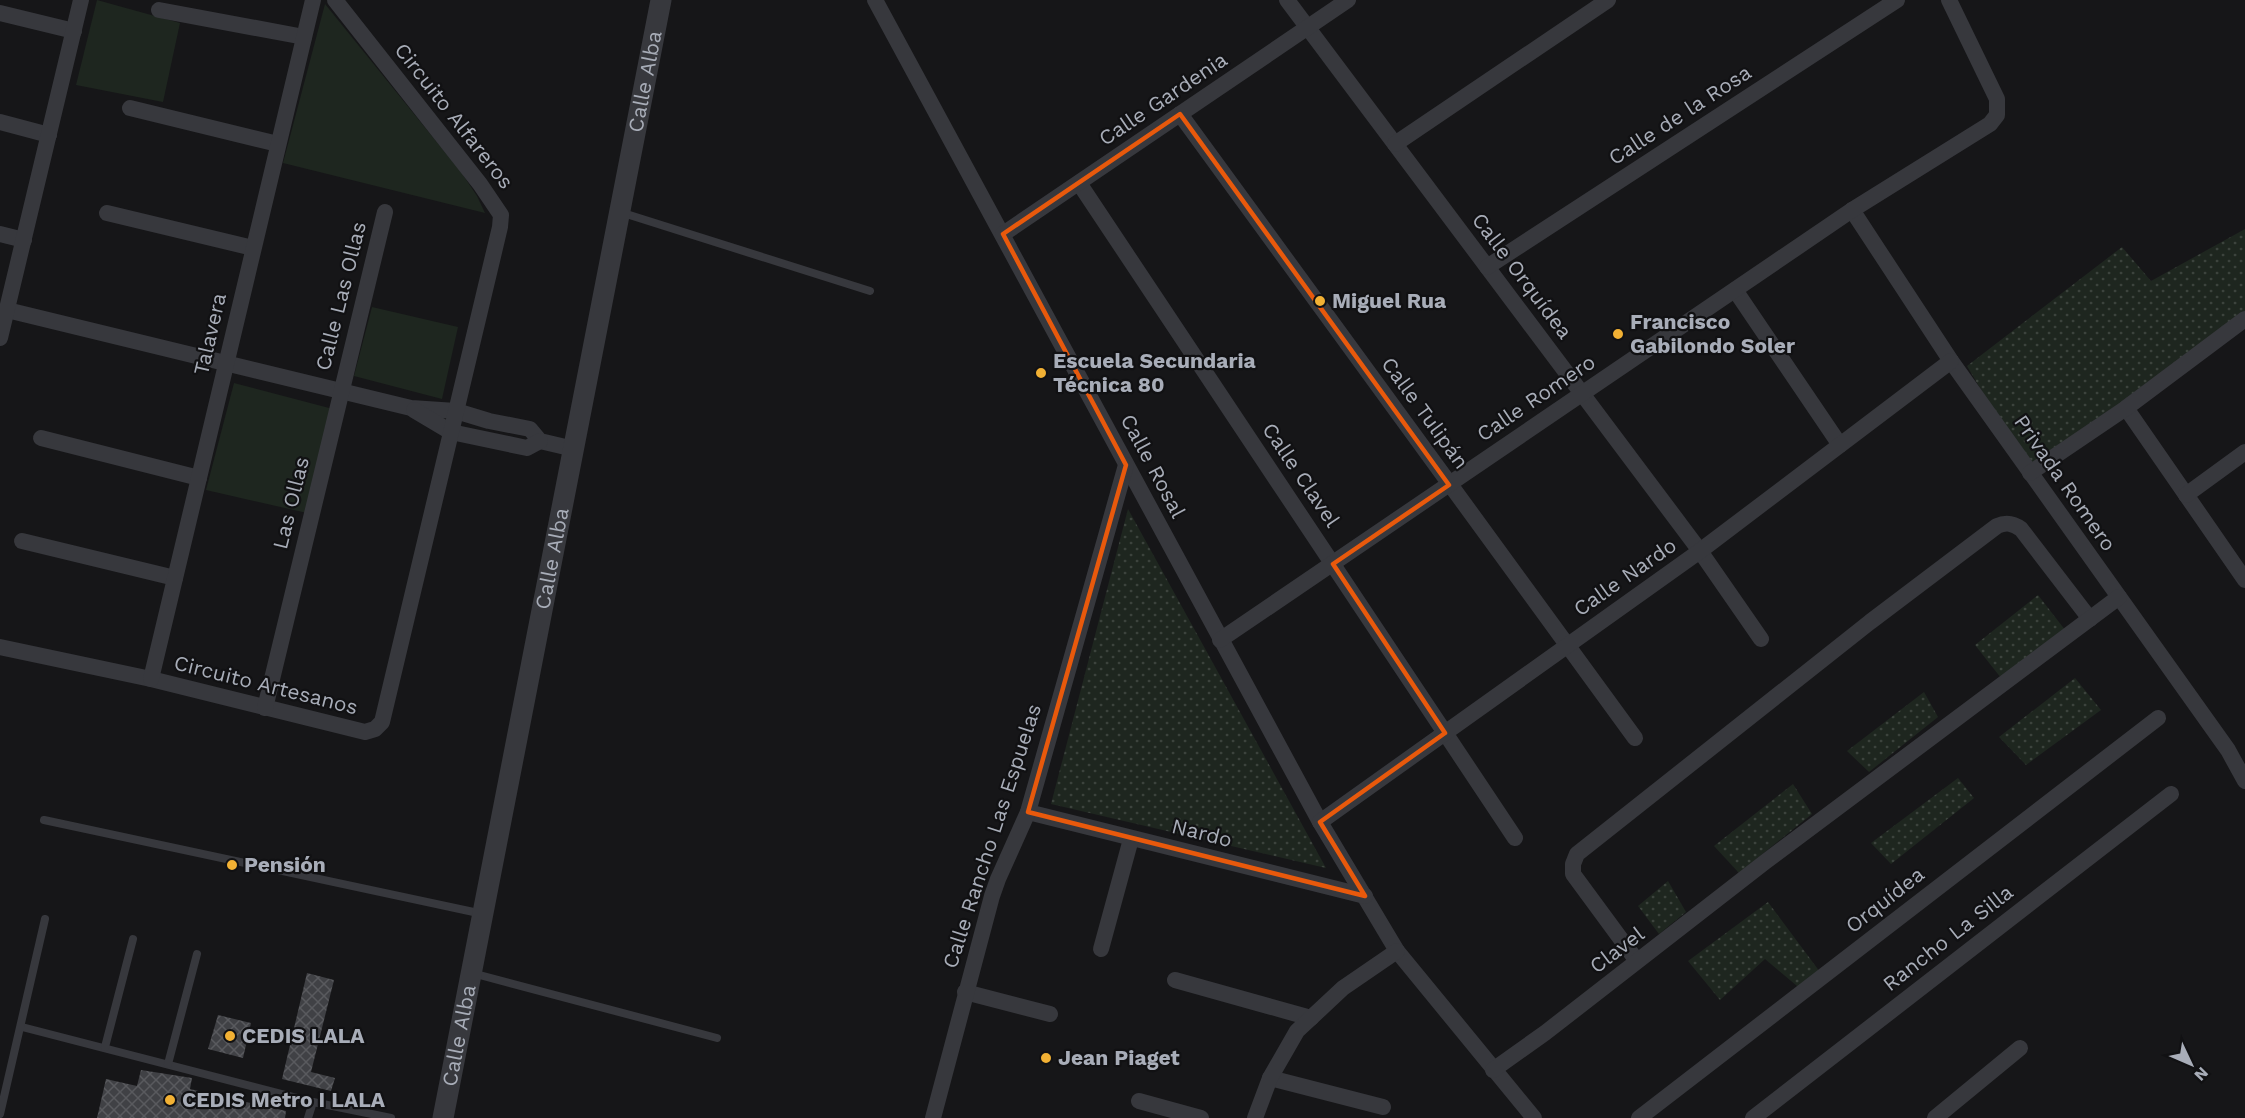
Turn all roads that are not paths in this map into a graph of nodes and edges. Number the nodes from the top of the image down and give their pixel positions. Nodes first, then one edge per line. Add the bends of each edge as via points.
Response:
1 (81, 0) edge
2 (313, 0) edge
3 (335, 0) edge
4 (662, 0) edge
5 (874, 0) edge
6 (1287, 0) edge
7 (1348, 0) edge
8 (1608, 0) edge
9 (1897, 0) edge
10 (1949, 0) edge
11 (159, 10) dead end
12 (0, 13) edge
13 (1308, 27) junction
14 (74, 31) junction
15 (304, 37) junction
16 (130, 108) dead end
17 (1180, 114) junction
18 (0, 122) edge
19 (49, 135) junction
20 (278, 144) junction
21 (1395, 144) junction
22 (1079, 183) junction
23 (1852, 210) junction
24 (385, 212) dead end
25 (620, 212) junction
26 (107, 213) dead end
27 (0, 234) edge
28 (1003, 234) junction
29 (24, 240) junction
30 (253, 249) junction
31 (1487, 267) junction
32 (1735, 290) junction
33 (870, 291) dead end
34 (4, 312) edge
35 (2245, 319) edge
36 (0, 338) edge
37 (1951, 361) junction
38 (226, 363) junction
39 (342, 391) junction
40 (1582, 394) junction
41 (411, 408) junction
42 (2126, 408) junction
43 (456, 411) junction
44 (451, 432) junction
45 (41, 438) dead end
46 (540, 441) junction
47 (1840, 445) junction
48 (574, 449) junction
49 (2245, 452) edge
50 (1126, 465) junction
51 (2030, 473) junction
52 (198, 478) junction
53 (1449, 485) junction
54 (2186, 495) junction
55 (22, 541) dead end
56 (1700, 551) junction
57 (1333, 564) junction
58 (175, 578) junction
59 (2245, 580) edge
60 (2119, 597) junction
61 (2090, 619) junction
62 (1761, 639) dead end
63 (1220, 640) junction
64 (1567, 646) junction
65 (0, 647) edge
66 (151, 679) junction
67 (265, 708) junction
68 (2158, 718) dead end
69 (1445, 733) junction
70 (1635, 738) dead end
71 (2245, 781) edge
72 (2171, 794) dead end
73 (1028, 812) junction
74 (44, 820) dead end
75 (1320, 822) junction
76 (1515, 838) dead end
77 (1131, 839) junction
78 (1365, 896) junction
79 (483, 915) junction
80 (45, 920) dead end
81 (133, 939) dead end
82 (1101, 949) dead end
83 (1397, 951) junction
84 (197, 954) dead end
85 (1637, 961) junction
86 (472, 972) junction
87 (1175, 980) dead end
88 (965, 992) junction
89 (1050, 1014) dead end
90 (1311, 1018) junction
91 (22, 1028) junction
92 (717, 1038) dead end
93 (105, 1047) junction
94 (2020, 1048) dead end
95 (168, 1064) junction
96 (1493, 1070) junction
97 (1270, 1078) junction
98 (1138, 1101) dead end
99 (313, 1102) junction
100 (1383, 1107) dead end
101 (0, 1114) edge
102 (1526, 1115) edge
103 (308, 1118) edge
104 (391, 1118) edge
105 (443, 1118) edge
106 (933, 1118) edge
107 (1201, 1118) edge
108 (1255, 1118) edge
109 (1639, 1118) edge
110 (1753, 1118) edge
111 (1935, 1118) edge

1 - 14 street
2 - 15 street, Talavera
3 - 43 street, Circuito Alfareros via 501,215
4 - 25 street, Calle Alba
5 - 28 street, Calle Rosal
6 - 13 street, Calle Orquídea
7 - 13 street, Calle Gardenia
8 - 21 street
9 - 31 street, Calle de la Rosa
10 - 23 street, Calle Romero via 1997,99 1997,115 1982,131
11 - 15 street
12 - 14 street
13 - 17 street, Calle Gardenia
13 - 21 street, Calle Orquídea
14 - 19 street
15 - 20 street, Talavera
16 - 20 street
17 - 22 street, Calle Gardenia
17 - 53 street, Calle Tulipán
18 - 19 street
19 - 29 street
20 - 30 street, Talavera
21 - 31 street, Calle Orquídea
22 - 28 street, Calle Gardenia
22 - 57 street, Calle Clavel
23 - 32 street, Calle Romero
23 - 37 street, Privada Romero
24 - 39 street, Calle Las Ollas
25 - 33 lane
25 - 48 street, Calle Alba
26 - 30 street
27 - 29 street
28 - 50 street, Calle Rosal
29 - 34 street
30 - 38 street, Talavera
31 - 40 street, Calle Orquídea
32 - 40 street, Calle Romero
32 - 47 street
34 - 36 street
34 - 38 street
35 - 42 street
37 - 47 street, Calle Nardo
37 - 51 street, Privada Romero
38 - 39 street
38 - 52 street, Talavera
39 - 41 street
39 - 67 street, Las Ollas
40 - 53 street, Calle Romero
40 - 56 street, Calle Orquídea
41 - 43 street
41 - 44 street
42 - 51 street
42 - 54 street
43 - 44 street, Circuito Artesanos
43 - 46 street via 530,429
44 - 46 street via 527,448
44 - 67 street, Circuito Artesanos via 381,722 365,732
45 - 52 street
46 - 48 street
47 - 56 street, Calle Nardo
48 - 79 street, Calle Alba
49 - 54 street
50 - 63 street, Calle Rosal
50 - 73 street, Calle Rancho Las Espuelas
51 - 60 street, Privada Romero
52 - 58 street, Talavera
53 - 57 street, Calle Romero
53 - 64 street, Calle Tulipán
54 - 59 street
55 - 58 street
56 - 62 street, Calle Orquídea
56 - 64 street, Calle Nardo
57 - 63 street, Calle Romero
57 - 69 street, Calle Clavel
58 - 66 street, Talavera
60 - 61 street, Clavel
60 - 71 street, Privada Romero via 2228,750
61 - 85 street, Clavel
61 - 85 street via 2021,529 2002,523 1879,615 1574,859 1573,874
63 - 75 street, Calle Rosal
64 - 69 street, Calle Nardo
64 - 70 street, Calle Tulipán
65 - 66 street, Circuito Artesanos
66 - 67 street, Circuito Artesanos
68 - 109 street, Orquídea
69 - 75 street, Calle Nardo
69 - 76 street, Calle Clavel
72 - 110 street, Rancho La Silla
73 - 77 street, Nardo
73 - 88 street, Calle Rancho Las Espuelas via 998,879
74 - 79 lane
75 - 78 street, Calle Rosal
77 - 78 street, Nardo
77 - 82 street
78 - 83 street, Calle Rosal
79 - 86 street, Calle Alba
80 - 91 lane
81 - 93 lane
83 - 90 street via 1343,988
83 - 96 street, Calle Rosal
84 - 95 lane
85 - 96 street, Clavel
86 - 92 lane
86 - 105 street, Calle Alba
87 - 90 street
88 - 89 street
88 - 106 street, Calle Rancho Las Espuelas
90 - 97 street via 1297,1031
91 - 93 lane
91 - 101 lane
93 - 95 lane
94 - 111 street
95 - 99 lane
96 - 102 street, Calle Rosal
97 - 100 street
97 - 108 street
98 - 107 street
99 - 103 lane
99 - 104 lane

